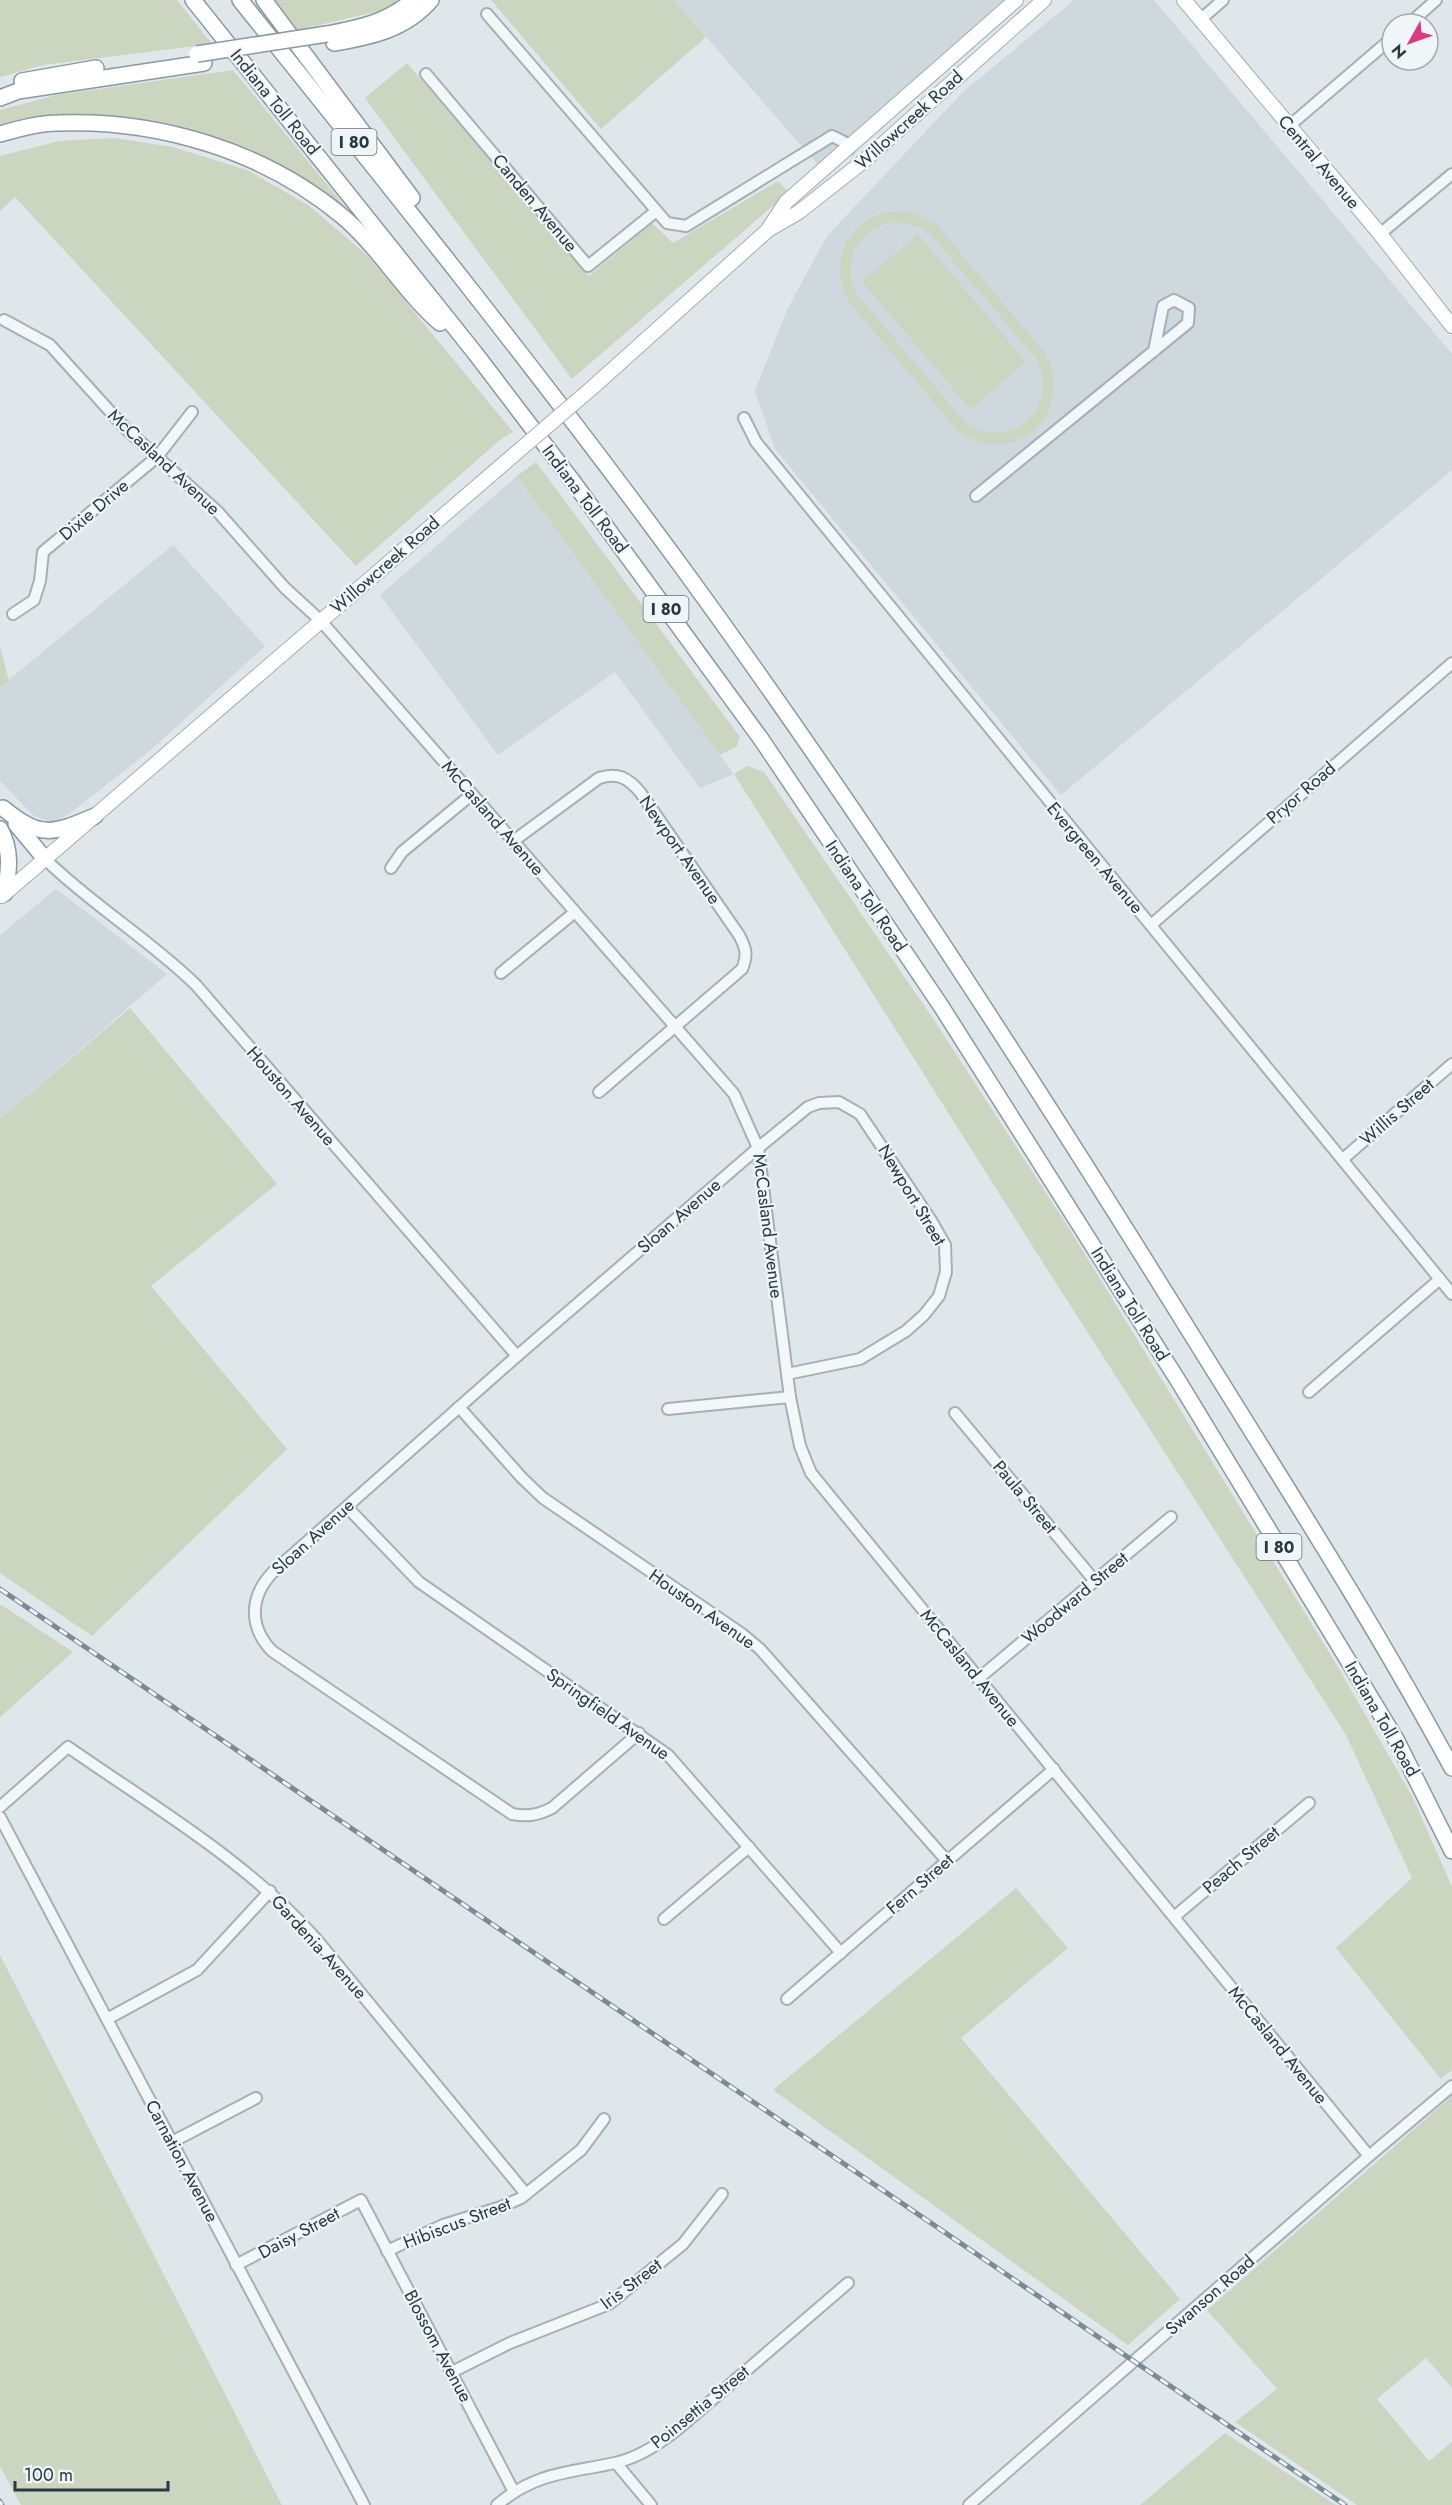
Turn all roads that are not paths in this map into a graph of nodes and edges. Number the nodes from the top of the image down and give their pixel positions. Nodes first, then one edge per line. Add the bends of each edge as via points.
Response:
1 (193, 0) edge
2 (240, 0) edge
3 (264, 0) edge
4 (414, 0) edge
5 (430, 0) edge
6 (1016, 0) edge
7 (1044, 0) edge
8 (1184, 0) edge
9 (1223, 0) edge
10 (1436, 0) edge
11 (1422, 12) edge
12 (488, 14) dead end
13 (1200, 20) junction
14 (330, 39) junction
15 (1380, 48) edge
16 (201, 58) junction
17 (426, 74) dead end
18 (0, 88) edge
19 (0, 98) edge
20 (1288, 127) junction
21 (0, 134) edge
22 (849, 149) junction
23 (1452, 174) edge
24 (655, 212) junction
25 (768, 230) junction
26 (1380, 234) junction
27 (468, 284) junction
28 (4, 320) dead end
29 (1452, 326) edge
30 (1154, 351) junction
31 (475, 353) junction
32 (192, 412) dead end
33 (744, 418) dead end
34 (157, 457) junction
35 (976, 496) dead end
36 (13, 614) dead end
37 (321, 621) junction
38 (1452, 663) edge
39 (471, 795) junction
40 (1, 812) edge
41 (95, 816) junction
42 (0, 830) edge
43 (512, 842) junction
44 (45, 859) junction
45 (391, 868) dead end
46 (2, 896) edge
47 (575, 912) junction
48 (1151, 925) junction
49 (501, 973) dead end
50 (677, 1026) junction
51 (1452, 1064) edge
52 (599, 1092) dead end
53 (758, 1148) junction
54 (1343, 1159) junction
55 (1440, 1279) junction
56 (1452, 1294) edge
57 (517, 1356) junction
58 (787, 1374) junction
59 (1309, 1392) dead end
60 (789, 1397) junction
61 (459, 1407) junction
62 (668, 1409) dead end
63 (955, 1413) dead end
64 (347, 1507) junction
65 (1171, 1516) dead end
66 (1094, 1580) junction
67 (978, 1679) junction
68 (639, 1733) junction
69 (1452, 1768) edge
70 (1054, 1769) junction
71 (1308, 1803) dead end
72 (0, 1807) edge
73 (0, 1817) edge
74 (749, 1847) junction
75 (1452, 1851) edge
76 (947, 1861) junction
77 (270, 1892) junction
78 (1174, 1917) junction
79 (664, 1919) dead end
80 (841, 1953) junction
81 (787, 1999) dead end
82 (106, 2019) junction
83 (1452, 2086) edge
84 (256, 2098) dead end
85 (604, 2119) dead end
86 (172, 2142) junction
87 (1369, 2156) junction
88 (526, 2194) junction
89 (722, 2194) dead end
90 (361, 2200) joint
91 (387, 2251) junction
92 (236, 2265) junction
93 (848, 2283) dead end
94 (452, 2372) junction
95 (616, 2463) junction
96 (514, 2492) junction
97 (364, 2505) edge
98 (497, 2505) edge
99 (651, 2505) edge
100 (969, 2505) edge

1 - 31 highway, Indiana Toll Road / I 80
2 - 27 highway, Indiana Toll Road / I 80
3 - 27 highway via 412,199
4 - 14 highway via 373,24
5 - 14 highway via 391,30 373,36
6 - 22 main road, Willowcreek Road
7 - 25 main road, Willowcreek Road via 865,160 799,212
8 - 13 main road, Central Avenue
9 - 13 street
10 - 11 street
12 - 24 street
13 - 20 main road, Central Avenue
14 - 16 highway, bridge
15 - 20 street
16 - 18 highway via 50,75
16 - 19 highway via 18,91
17 - 24 street, Canden Avenue via 588,266
20 - 26 main road, Central Avenue
21 - 31 highway via 56,123 149,128 196,139 248,159 291,181 342,216 436,319
22 - 24 street via 832,136 686,226 667,223
22 - 25 main road, Willowcreek Road via 786,202
23 - 26 street
25 - 37 main road, Willowcreek Road, bridge
26 - 29 main road, Central Avenue
27 - 69 highway, Indiana Toll Road / I 80 via 790,718 972,987 1365,1616
28 - 34 street, McCasland Avenue via 50,345 125,428
30 - 30 street via 1188,323 1189,308 1174,300 1163,306
30 - 35 street
31 - 75 highway, Indiana Toll Road / I 80 via 761,740 941,1006 1173,1372 1368,1693 1397,1741
32 - 34 street, Dixie Drive
33 - 48 street, Evergreen Avenue via 764,452
34 - 36 street, Dixie Drive via 44,552 34,600
34 - 37 street, McCasland Avenue via 218,512 285,588
37 - 39 street, McCasland Avenue
37 - 41 main road, Willowcreek Road
38 - 48 street, Pryor Road
39 - 43 street, McCasland Avenue
39 - 45 street via 402,852
40 - 41 highway via 45,831 62,830
40 - 44 highway
41 - 44 main road, Willowcreek Road
42 - 46 highway via 9,854
43 - 47 street, McCasland Avenue
43 - 50 street, Newport Avenue via 600,778 615,775 632,783 747,950 742,969
44 - 46 main road, Willowcreek Road
44 - 57 street, Houston Avenue via 72,886 168,958 196,985
47 - 49 street
47 - 50 street, McCasland Avenue
48 - 54 street, Evergreen Avenue
50 - 52 street, Newport Avenue
50 - 53 street, McCasland Avenue via 734,1094
51 - 54 street, Willis Street
53 - 57 street, Sloan Avenue
53 - 58 street, McCasland Avenue
53 - 58 street, Newport Street via 808,1107 838,1102 854,1109 866,1121 945,1245 946,1272 939,1296 906,1331 860,1359
54 - 55 street, Evergreen Avenue
55 - 56 street, Evergreen Avenue
55 - 59 street
57 - 61 street, Sloan Avenue
58 - 60 street, McCasland Avenue
60 - 62 street
60 - 67 street, McCasland Avenue via 800,1446 811,1473
61 - 64 street, Sloan Avenue
61 - 76 street, Houston Avenue via 543,1498 760,1649
63 - 66 street, Paula Street
64 - 68 street, Springfield Avenue via 419,1582
64 - 68 street, Sloan Avenue via 263,1583 255,1599 254,1615 257,1630 272,1651 512,1814 526,1817 552,1808
65 - 66 street, Woodward Street
66 - 67 street, Woodward Street
67 - 70 street, McCasland Avenue
68 - 74 street, Springfield Avenue via 668,1755
70 - 76 street, Fern Street
70 - 78 street, McCasland Avenue
71 - 78 street, Peach Street
72 - 77 street, Gardenia Avenue via 68,1747 234,1862
73 - 82 street, Carnation Avenue
74 - 79 street
74 - 80 street, Springfield Avenue
76 - 80 street, Fern Street
77 - 82 street via 196,1970
77 - 88 street, Gardenia Avenue via 317,1940
78 - 87 street, McCasland Avenue
80 - 81 street, Fern Street
82 - 86 street, Carnation Avenue
83 - 87 street, Swanson Road
84 - 86 street
85 - 88 street, Hibiscus Street via 581,2150
86 - 92 street, Carnation Avenue
87 - 100 street, Swanson Road
88 - 91 street, Hibiscus Street via 501,2207 432,2229
89 - 94 street, Iris Street via 683,2244 609,2304 510,2343
90 - 91 street, Blossom Avenue
90 - 92 street, Daisy Street
91 - 94 street, Blossom Avenue
92 - 97 street, Carnation Avenue
93 - 95 street, Poinsettia Street via 679,2428 649,2449
94 - 96 street, Blossom Avenue
95 - 96 street, Poinsettia Street via 561,2472
95 - 99 street
96 - 98 street, Poinsettia Street

